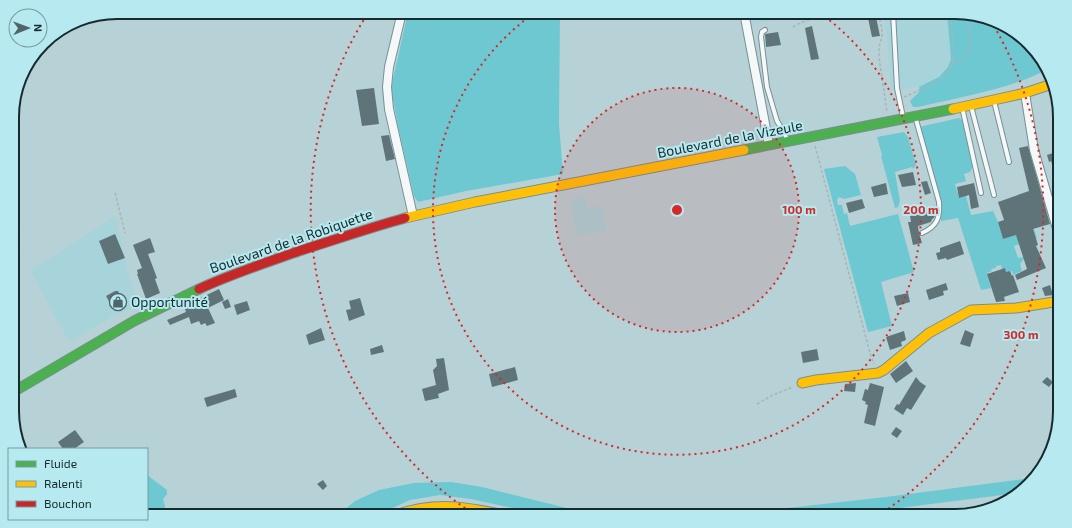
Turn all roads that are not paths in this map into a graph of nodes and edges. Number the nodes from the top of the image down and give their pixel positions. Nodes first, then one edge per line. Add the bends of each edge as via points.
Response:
1 (400, 19) edge
2 (745, 19) edge
3 (893, 19) edge
4 (766, 30) dead end
5 (1048, 85) edge
6 (1024, 93) junction
7 (994, 100) junction
8 (966, 106) junction
9 (915, 116) junction
10 (904, 118) junction
11 (788, 142) junction
12 (769, 145) junction
13 (1009, 162) dead end
14 (981, 193) dead end
15 (994, 195) dead end
16 (1053, 215) edge
17 (413, 216) junction
18 (922, 233) dead end
19 (1053, 302) edge
20 (802, 383) road end
21 (19, 388) edge
22 (411, 509) edge
23 (475, 509) edge

1 - 17 street via 387,87 389,109
2 - 12 street
3 - 10 lane via 897,88
4 - 11 lane via 762,32 761,37 767,87 777,120
5 - 6 main road, Boulevard de la Vizeule
6 - 7 main road, Boulevard de la Vizeule
6 - 16 street via 1034,150
7 - 8 main road, Boulevard de la Vizeule
7 - 13 lane
8 - 9 main road, Boulevard de la Vizeule
8 - 14 lane
8 - 15 lane
9 - 10 main road, Boulevard de la Vizeule
9 - 18 lane via 939,211 935,225
10 - 11 main road, Boulevard de la Vizeule
11 - 12 main road, Boulevard de la Vizeule
12 - 17 main road, Boulevard de la Vizeule
17 - 21 main road, Boulevard de la Robiquette via 227,276 139,318
19 - 20 main road via 1016,308 971,310 929,333 878,373
22 - 23 main road via 442,506

